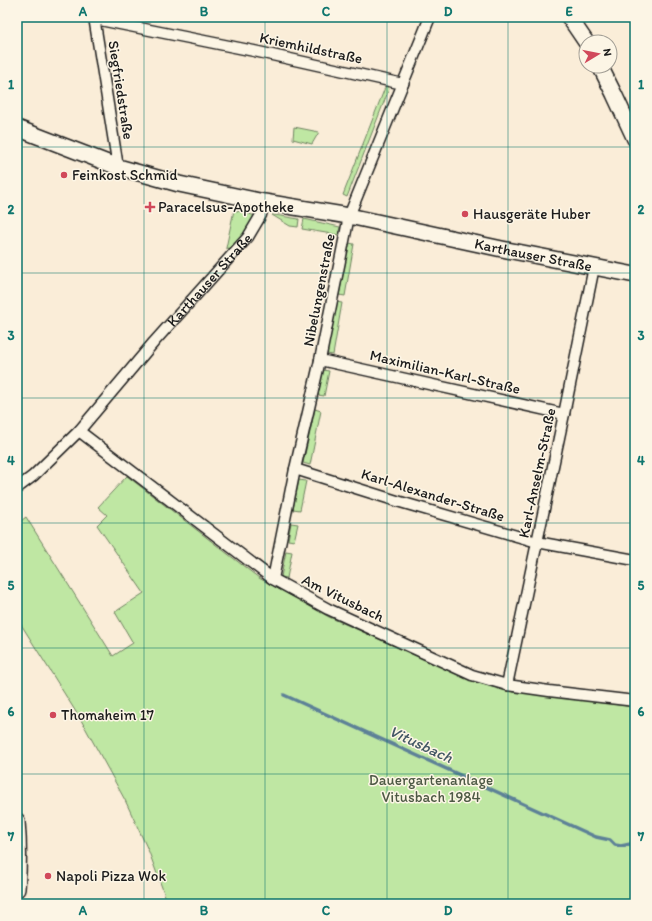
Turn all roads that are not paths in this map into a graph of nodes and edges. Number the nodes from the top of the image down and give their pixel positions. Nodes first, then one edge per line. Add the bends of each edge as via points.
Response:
1 (430, 17) edge
2 (569, 17) edge
3 (94, 18) edge
4 (581, 34) edge
5 (604, 74) edge
6 (403, 84) junction
7 (17, 128) edge
8 (635, 139) edge
9 (118, 167) junction
10 (264, 202) junction
11 (349, 216) junction
12 (594, 267) junction
13 (635, 275) edge
14 (320, 360) junction
15 (564, 414) junction
16 (79, 431) junction
17 (295, 469) junction
18 (17, 488) edge
19 (537, 542) junction
20 (635, 560) edge
21 (273, 579) junction
22 (507, 684) junction
23 (635, 701) edge
24 (17, 821) edge
25 (17, 889) edge

1 - 6 street, Nibelungenstraße
2 - 4 street
3 - 6 street, Kriemhildstraße
3 - 9 street, Siegfriedstraße
5 - 8 street
6 - 11 street, Nibelungenstraße
7 - 9 street
9 - 10 street via 179,184
10 - 11 street, Karthauser Straße
10 - 16 street, Karthauser Straße via 261,215 248,237
11 - 12 street, Karthauser Straße
11 - 14 street, Nibelungenstraße
12 - 13 street, Karthauser Straße
12 - 15 street, Karl-Anselm-Straße
14 - 15 street, Maximilian-Karl-Straße
14 - 17 street, Nibelungenstraße
15 - 19 street, Karl-Anselm-Straße
16 - 18 street, Karthauser Straße
16 - 21 street, Am Vitusbach
17 - 19 street, Karl-Alexander-Straße
17 - 21 street, Nibelungenstraße
19 - 20 street, Karl-Alexander-Straße
19 - 22 street, Karl-Anselm-Straße
21 - 22 street, Am Vitusbach via 328,609 465,672
22 - 23 street, Am Vitusbach
24 - 25 street

